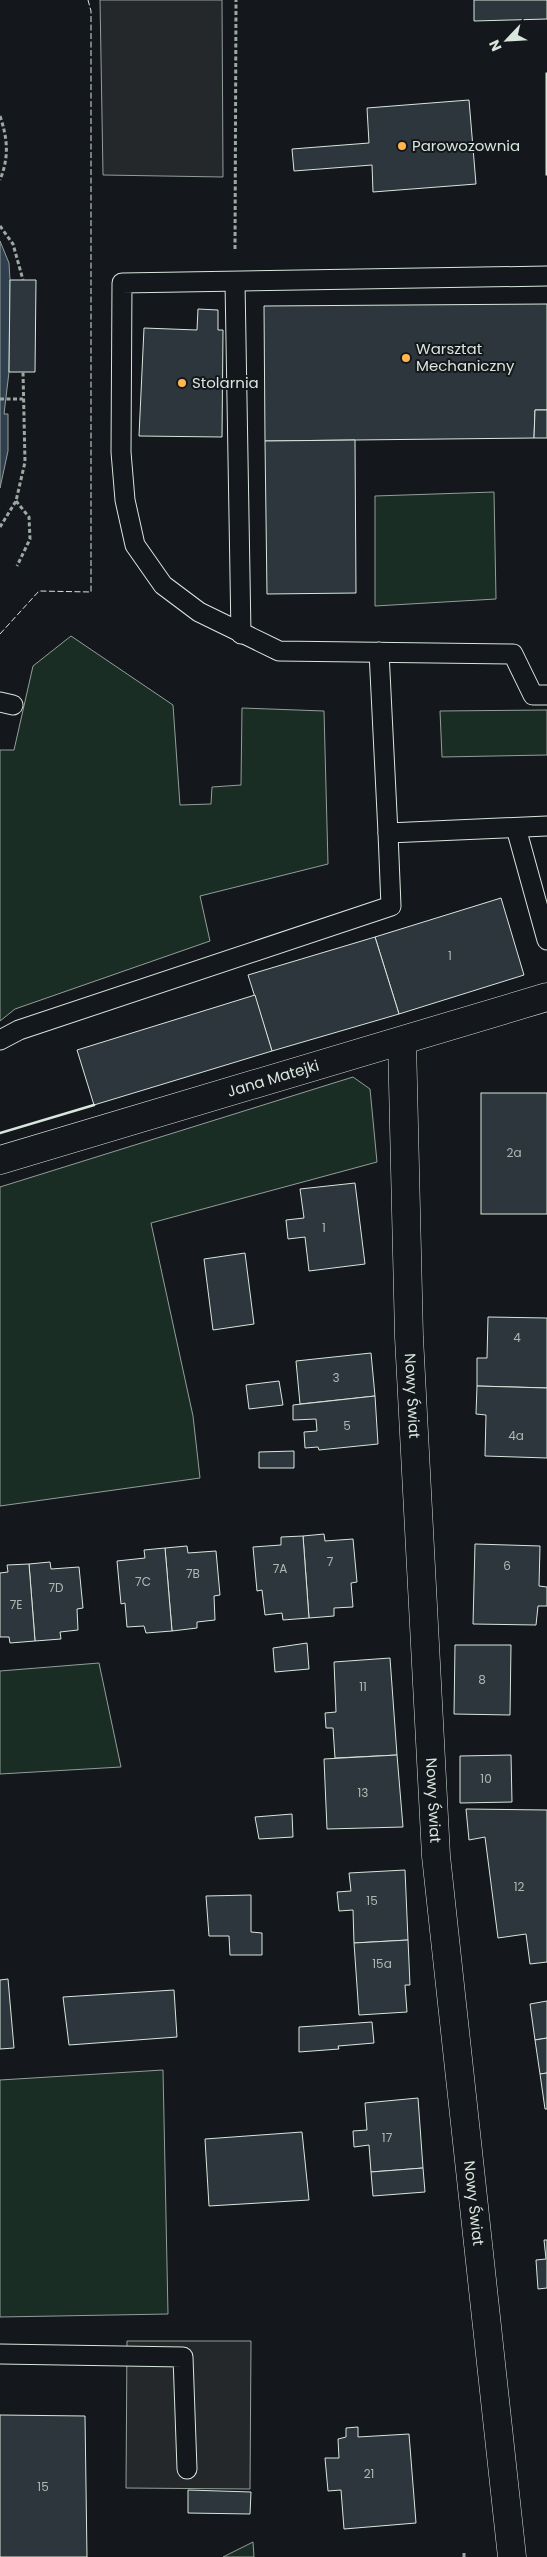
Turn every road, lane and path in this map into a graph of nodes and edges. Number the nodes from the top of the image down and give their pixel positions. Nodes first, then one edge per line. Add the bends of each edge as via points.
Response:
1 (236, 0) edge
2 (0, 116) edge
3 (0, 180) edge
4 (0, 226) edge
5 (547, 276) edge
6 (24, 280) dead end
7 (235, 282) junction
8 (23, 372) dead end
9 (0, 398) edge
10 (23, 399) junction
11 (16, 501) junction
12 (0, 527) edge
13 (17, 566) dead end
14 (241, 634) junction
15 (378, 652) junction
16 (547, 695) edge
17 (547, 826) edge
18 (516, 828) junction
19 (388, 833) junction
20 (547, 940) edge
21 (547, 997) edge
22 (0, 1040) edge
23 (402, 1040) junction
24 (0, 1160) edge
25 (0, 2354) edge
26 (187, 2469) dead end
27 (512, 2557) edge

1 - 7 path
2 - 3 path via 7,137 7,162
4 - 6 path via 13,244
5 - 7 lane
7 - 14 lane
7 - 14 lane via 122,283 121,452 125,500 136,545 163,585 199,612
8 - 10 path
9 - 10 path
10 - 11 path via 25,462
11 - 12 path
11 - 13 path via 29,517 30,539
14 - 15 lane via 279,651
15 - 16 lane via 513,654 533,695
15 - 19 lane
17 - 18 lane
18 - 19 lane
18 - 20 lane
19 - 22 lane via 391,906 19,1030
21 - 23 street, Jana Matejki
23 - 24 street, Jana Matejki
23 - 27 street, Nowy Świat via 409,1337 436,1856
25 - 26 lane via 183,2357

